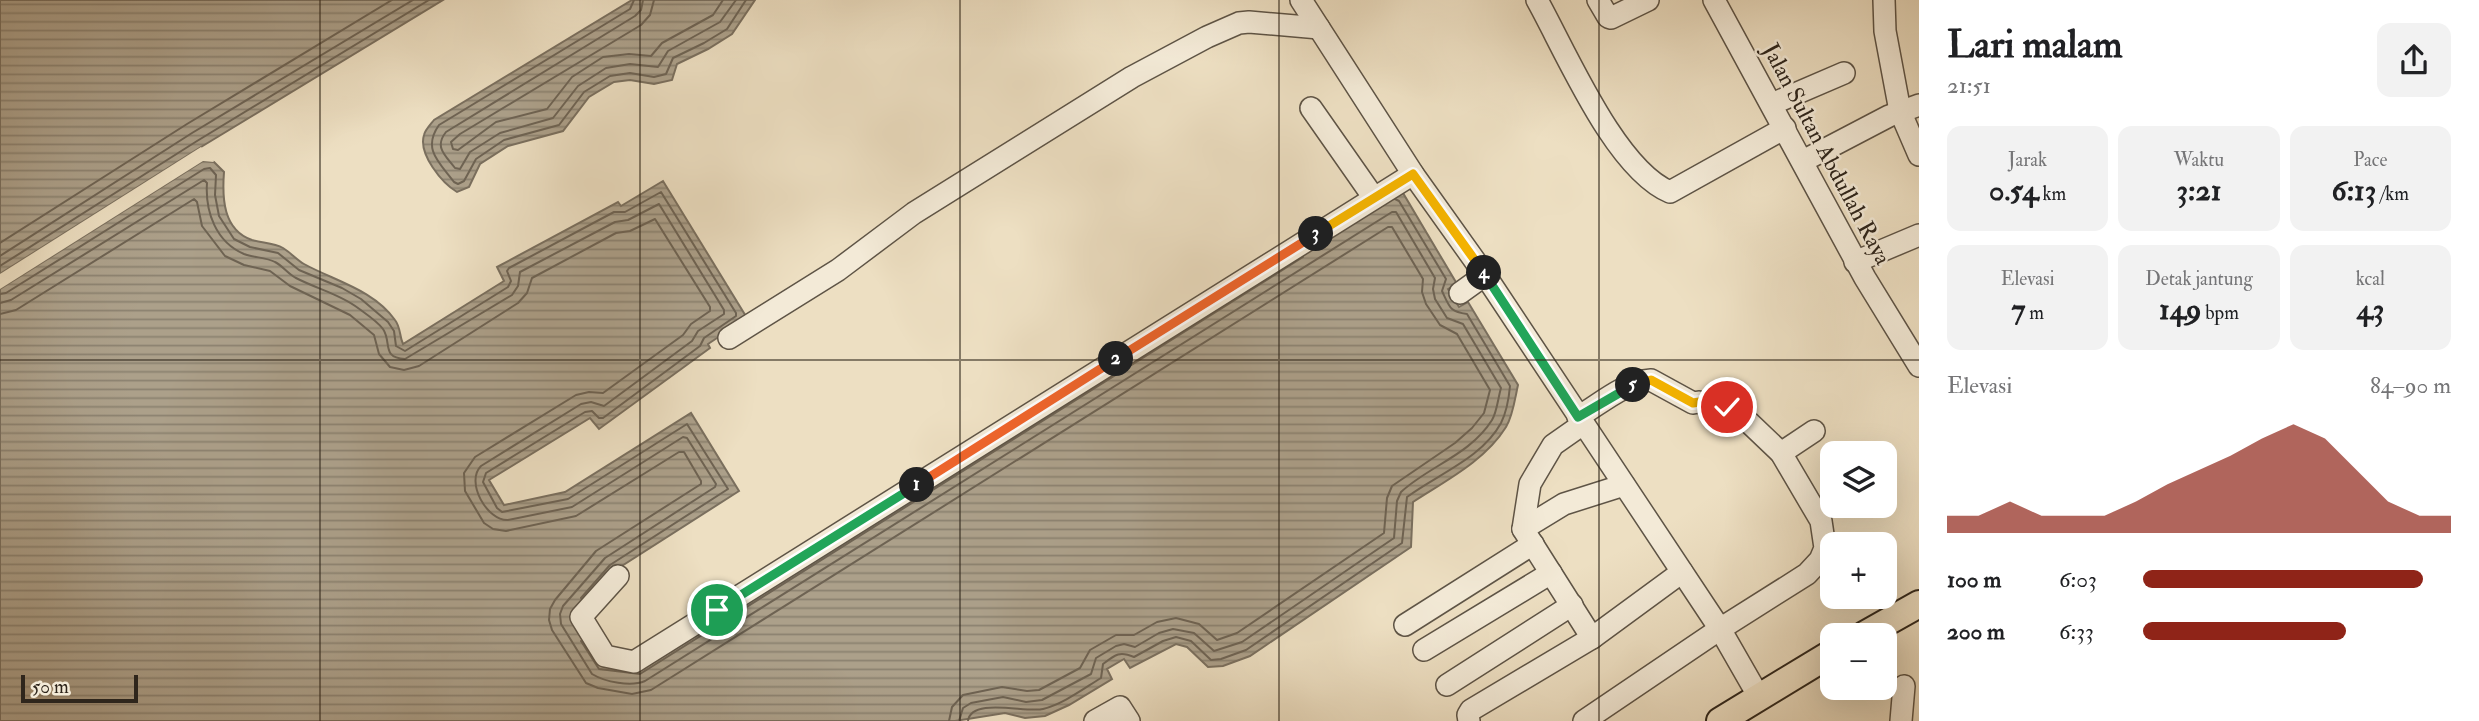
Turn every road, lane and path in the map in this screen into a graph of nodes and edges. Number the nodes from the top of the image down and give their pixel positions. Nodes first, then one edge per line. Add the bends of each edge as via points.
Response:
1 (1301, 0) edge
2 (1537, 0) edge
3 (1598, 0) edge
4 (1648, 0) edge
5 (1714, 0) edge
6 (1884, 0) edge
7 (1320, 28) junction
8 (1844, 73) dead end
9 (1772, 104) junction
10 (1311, 108) dead end
11 (1910, 108) edge
12 (1785, 128) junction
13 (1919, 155) edge
14 (1802, 160) junction
15 (1413, 174) junction
16 (1374, 198) junction
17 (1919, 235) edge
18 (1855, 262) junction
19 (1485, 275) junction
20 (1461, 293) dead end
21 (729, 338) dead end
22 (1919, 366) edge
23 (1581, 421) junction
24 (1814, 431) dead end
25 (1781, 453) junction
26 (1623, 485) junction
27 (1528, 536) junction
28 (1682, 572) junction
29 (1551, 573) junction
30 (618, 576) dead end
31 (1919, 604) edge
32 (1572, 605) junction
33 (1885, 623) edge
34 (1405, 625) dead end
35 (1720, 629) junction
36 (1592, 638) junction
37 (1424, 650) dead end
38 (1820, 660) edge
39 (1447, 685) dead end
40 (1903, 686) dead end
41 (1759, 697) junction
42 (1096, 721) edge
43 (1129, 721) edge
44 (1469, 721) edge
45 (1584, 721) edge
46 (1720, 721) edge
47 (1900, 721) edge

1 - 7 street
2 - 12 street via 1616,143 1660,188 1670,192
3 - 4 street via 1611,18
5 - 9 street, Jalan Sultan Abdullah Raya
6 - 11 street via 1885,31
7 - 15 street
7 - 21 street via 1249,22 1207,37 1132,77 914,213 838,270
8 - 9 street
9 - 12 street, Jalan Sultan Abdullah Raya
10 - 16 street
11 - 13 street
11 - 14 street
12 - 14 street, Jalan Sultan Abdullah Raya
14 - 18 street, Jalan Sultan Abdullah Raya
15 - 16 street
15 - 19 street
16 - 30 street via 634,662 605,656 581,617
17 - 18 street
18 - 22 street, Jalan Sultan Abdullah Raya
19 - 20 street
19 - 23 street
23 - 25 street via 1624,389 1651,380 1693,403 1738,412
23 - 26 street
23 - 27 street via 1553,445 1530,484
24 - 25 street
25 - 35 street via 1821,521 1825,548 1807,574
26 - 27 street via 1564,504
26 - 28 street
27 - 29 street
27 - 34 street
28 - 35 street
28 - 36 street
29 - 32 street
29 - 37 street
31 - 33 main road
32 - 36 street
32 - 39 street
35 - 41 street
35 - 45 street
36 - 44 street via 1471,710
38 - 41 main road
40 - 47 street
41 - 46 main road
42 - 43 street via 1120,707

